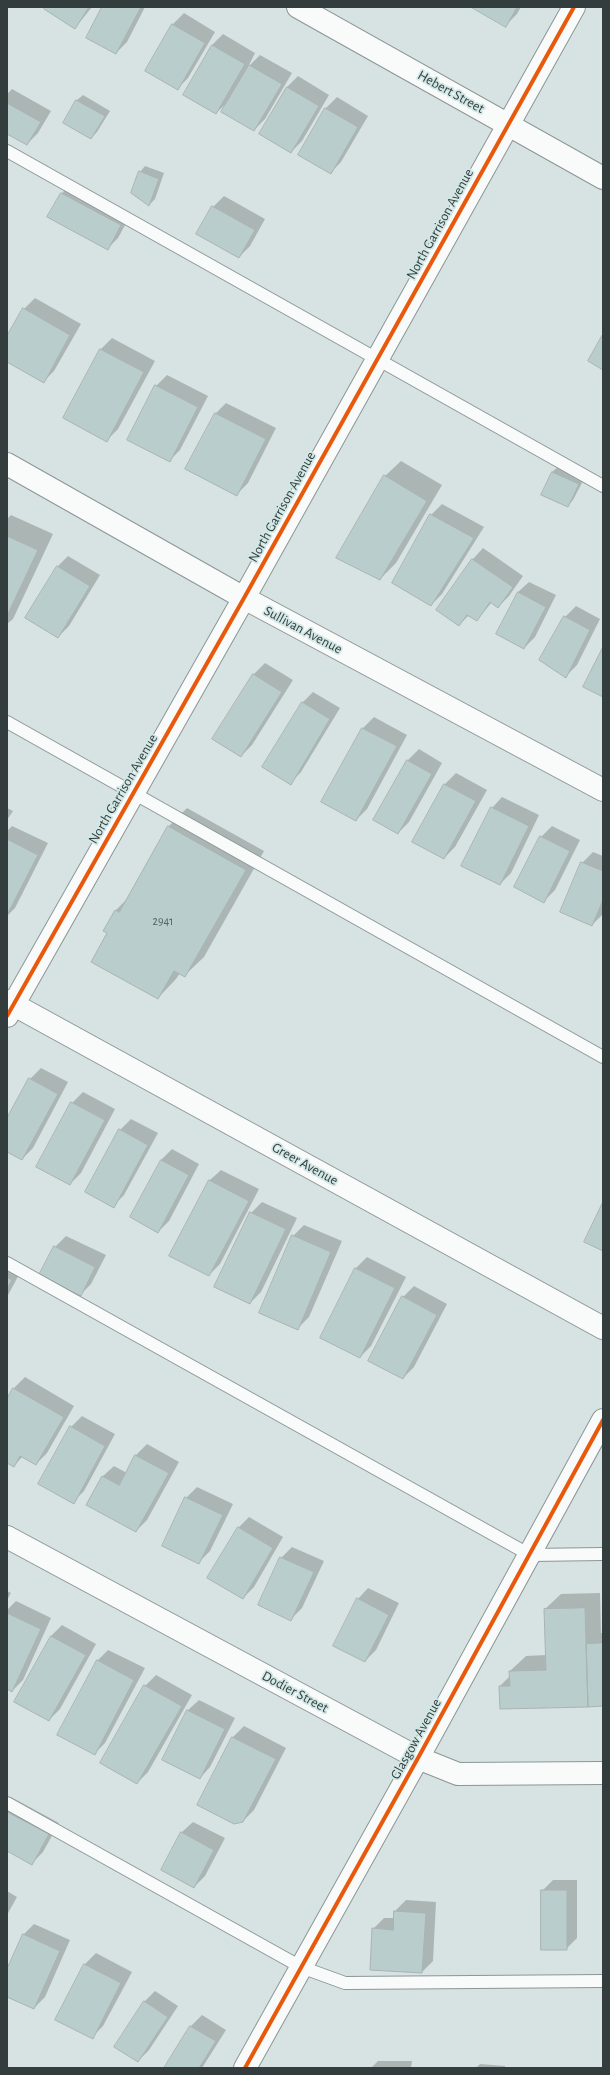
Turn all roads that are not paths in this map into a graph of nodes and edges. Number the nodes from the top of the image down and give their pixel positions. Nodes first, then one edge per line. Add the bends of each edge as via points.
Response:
1 (298, 7) edge
2 (574, 7) edge
3 (508, 124) junction
4 (7, 151) edge
5 (603, 178) edge
6 (378, 359) junction
7 (7, 464) edge
8 (603, 486) edge
9 (244, 598) junction
10 (7, 722) edge
11 (603, 790) edge
12 (133, 793) junction
13 (9, 1007) edge
14 (603, 1057) edge
15 (7, 1263) edge
16 (603, 1328) edge
17 (603, 1420) edge
18 (7, 1537) edge
19 (530, 1554) junction
20 (603, 1554) edge
21 (418, 1758) junction
22 (603, 1773) edge
23 (7, 1803) edge
24 (301, 1967) junction
25 (603, 1981) edge
26 (245, 2068) edge

1 - 3 street, Hebert Street
2 - 3 street, North Garrison Avenue
3 - 5 street, Hebert Street
3 - 6 street, North Garrison Avenue
4 - 6 lane
6 - 8 lane
6 - 9 street, North Garrison Avenue
7 - 9 street, Sullivan Avenue
9 - 11 street, Sullivan Avenue
9 - 12 street, North Garrison Avenue
10 - 12 lane
12 - 13 street, North Garrison Avenue
12 - 14 lane
13 - 16 street, Greer Avenue
15 - 19 lane
17 - 19 street, Glasgow Avenue
18 - 21 street, Dodier Street
19 - 20 lane
19 - 21 street, Glasgow Avenue
21 - 22 street, Dodier Street via 458,1774
21 - 24 street, Glasgow Avenue
23 - 24 lane
24 - 25 lane via 345,1983
24 - 26 street, Glasgow Avenue

